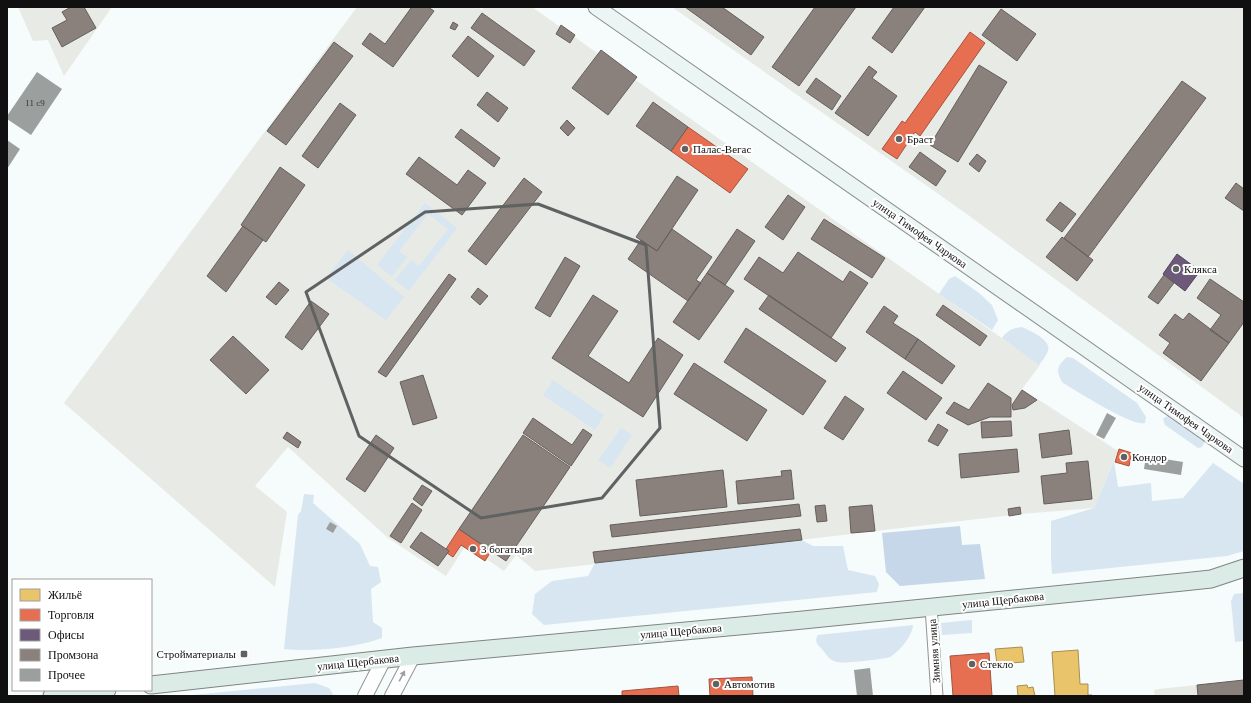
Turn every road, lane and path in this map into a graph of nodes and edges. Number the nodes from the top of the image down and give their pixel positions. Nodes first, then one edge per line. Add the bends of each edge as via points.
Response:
1 (596, 7) edge
2 (1244, 459) edge
3 (1244, 568) edge
4 (1211, 579) junction
5 (1244, 580) edge
6 (931, 607) junction
7 (413, 656) junction
8 (384, 659) junction
9 (152, 685) edge
10 (98, 691) edge
11 (52, 696) edge
12 (365, 696) edge
13 (392, 696) edge
14 (937, 696) edge

1 - 2 main road, улица Тимофея Чаркова
3 - 4 main road
4 - 5 main road
4 - 6 main road, улица Щербакова
6 - 7 main road, улица Щербакова
6 - 14 street, Зимняя улица
7 - 8 main road, улица Щербакова
13 -> 7 street
8 - 9 main road, улица Щербакова
8 - 12 street
10 - 11 main road

